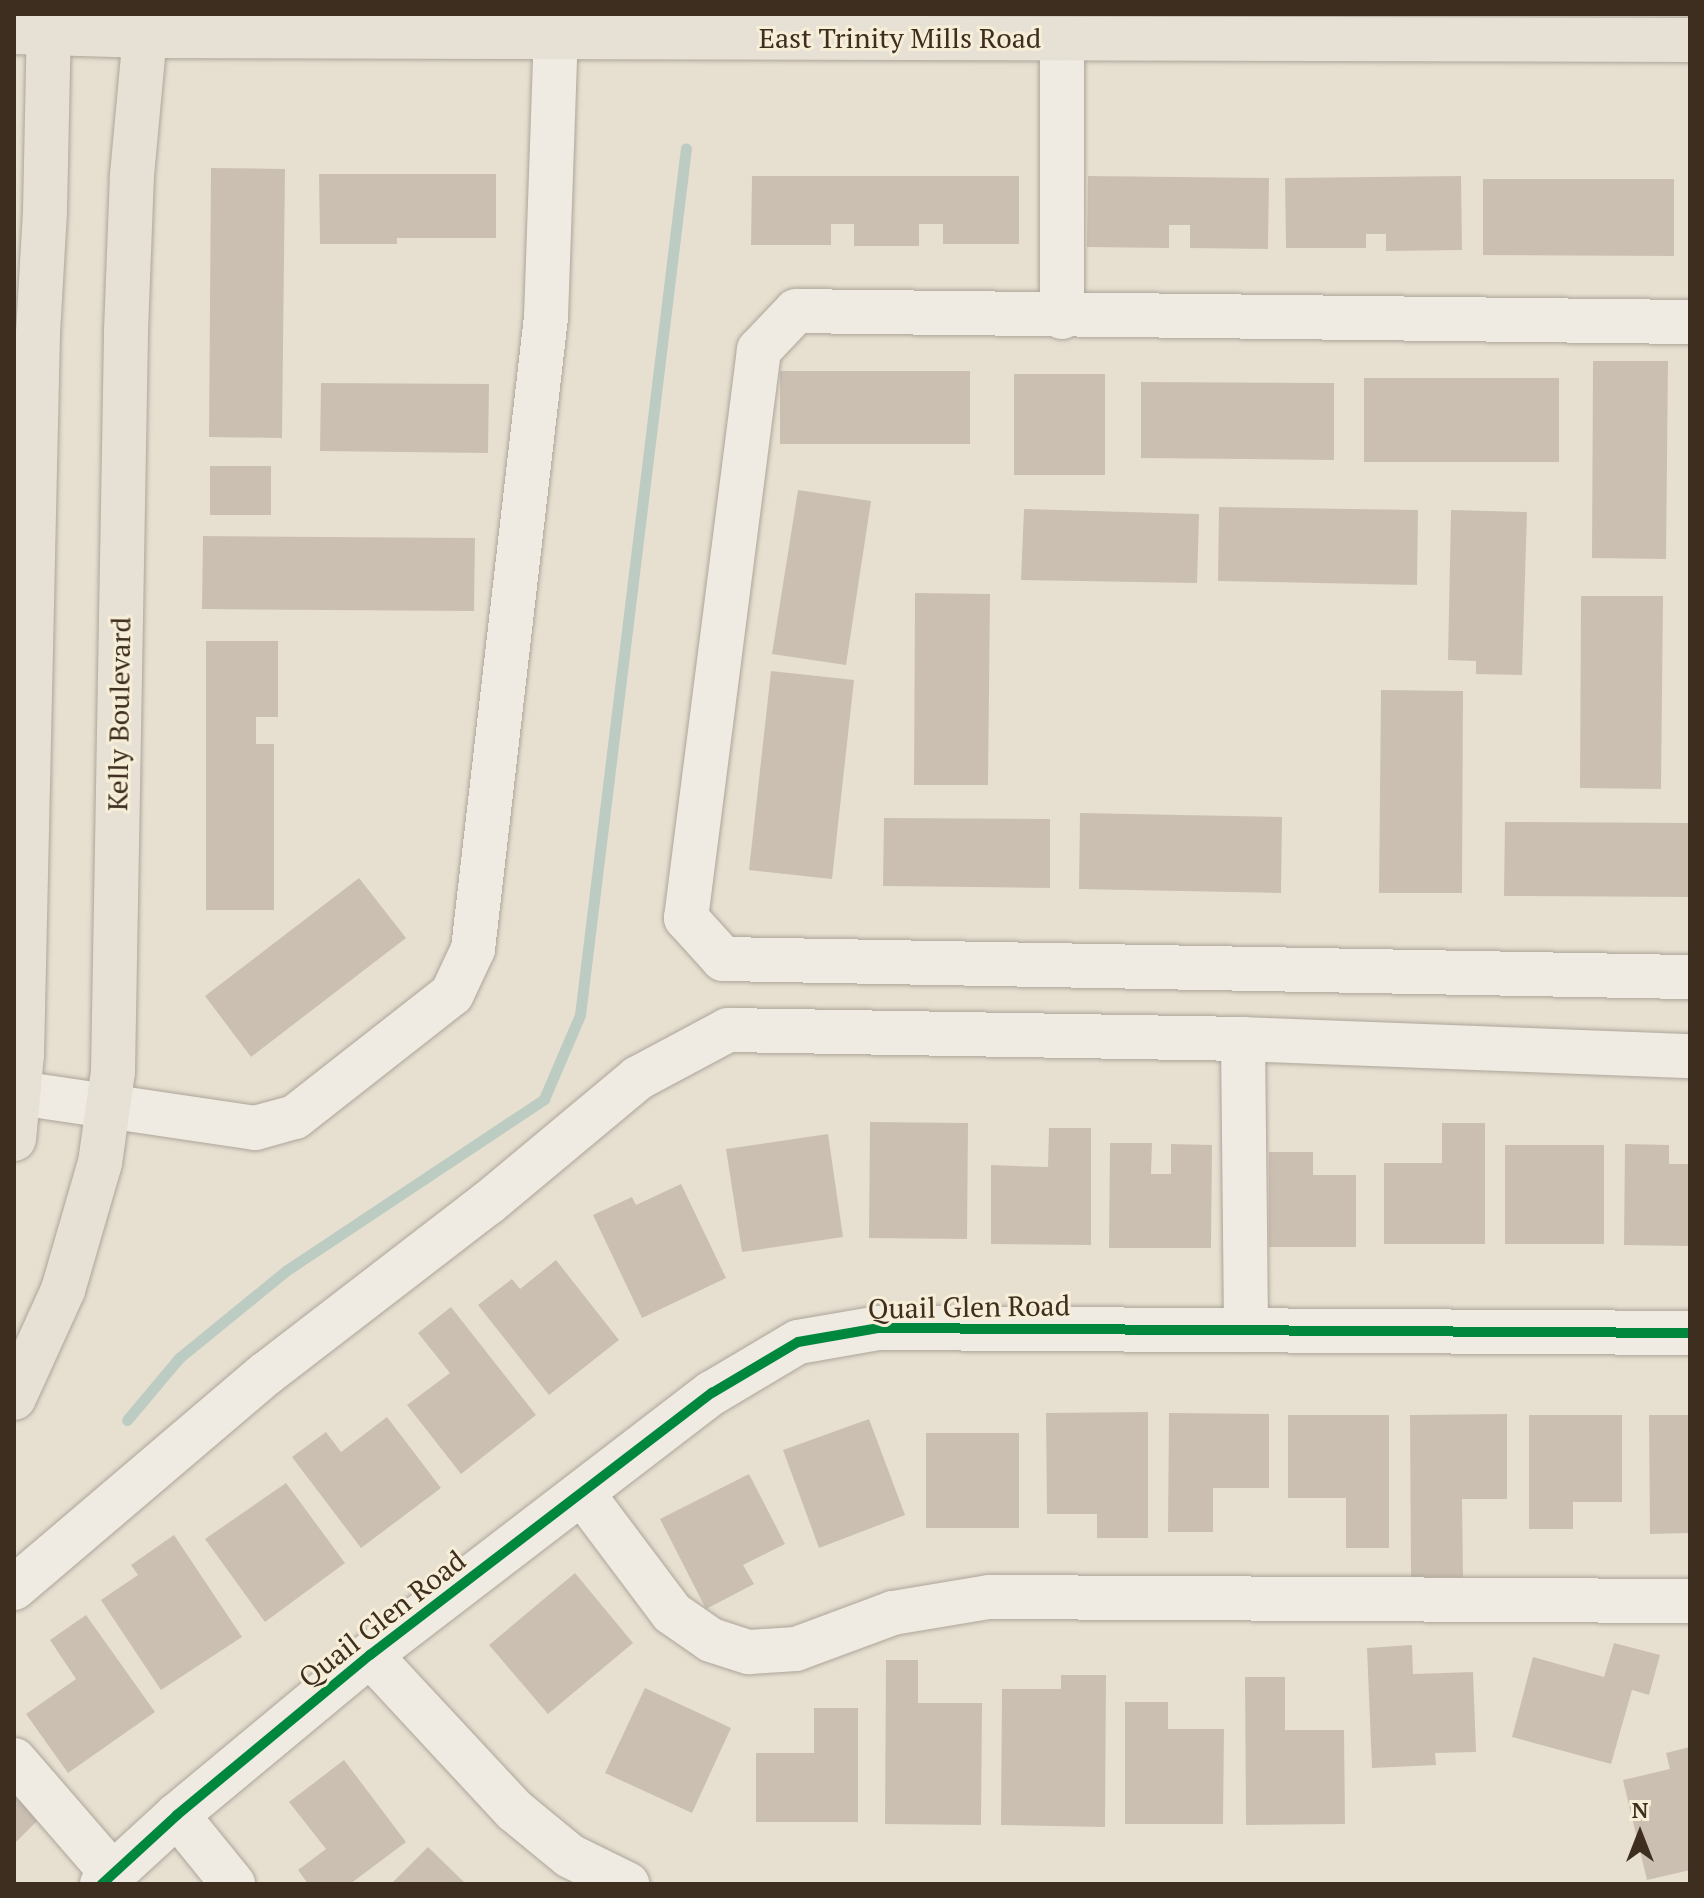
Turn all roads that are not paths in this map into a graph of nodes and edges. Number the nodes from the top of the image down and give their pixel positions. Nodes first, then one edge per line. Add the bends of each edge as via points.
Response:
1 (147, 25) edge
2 (37, 26) edge
3 (1541, 28) edge
4 (556, 36) junction
5 (1062, 39) junction
6 (1690, 40) edge
7 (14, 147) edge
8 (46, 191) junction
9 (1062, 317) junction
10 (1690, 322) edge
11 (26, 382) edge
12 (1690, 977) edge
13 (1243, 1039) junction
14 (1690, 1056) edge
15 (19, 1093) junction
16 (109, 1104) junction
17 (14, 1139) edge
18 (1246, 1330) junction
19 (1690, 1333) edge
20 (19, 1372) edge
21 (582, 1493) junction
22 (14, 1588) edge
23 (1690, 1601) edge
24 (370, 1655) junction
25 (14, 1760) edge
26 (177, 1815) junction
27 (107, 1878) edge
28 (233, 1884) edge
29 (627, 1884) edge

1 - 2 main road, East Trinity Mills Road
1 - 4 main road, East Trinity Mills Road
1 - 16 main road, Kelly Boulevard via 132,175 126,331
2 - 8 main road
3 - 5 main road, East Trinity Mills Road
3 - 6 main road, East Trinity Mills Road
4 - 5 main road, East Trinity Mills Road
4 - 16 street via 546,317 473,949 452,994 295,1117 255,1128
5 - 9 street
7 - 8 main road
8 - 11 main road
9 - 10 street
9 - 12 street via 796,311 759,350 686,918 723,959
11 - 15 main road
13 - 14 street
13 - 18 street
13 - 22 street via 728,1030 638,1078 488,1203 267,1373
15 - 16 street
15 - 17 main road
16 - 20 main road, Kelly Boulevard via 100,1163 63,1290
18 - 19 street, Quail Glen Road
18 - 21 street, Quail Glen Road via 878,1328 798,1342 712,1393
21 - 23 street via 672,1613 711,1640 749,1652 796,1649 893,1613 989,1597
21 - 24 street, Quail Glen Road
24 - 26 street, Quail Glen Road
24 - 29 street via 514,1810 570,1856
25 - 27 street
26 - 27 street, Quail Glen Road
26 - 28 street

